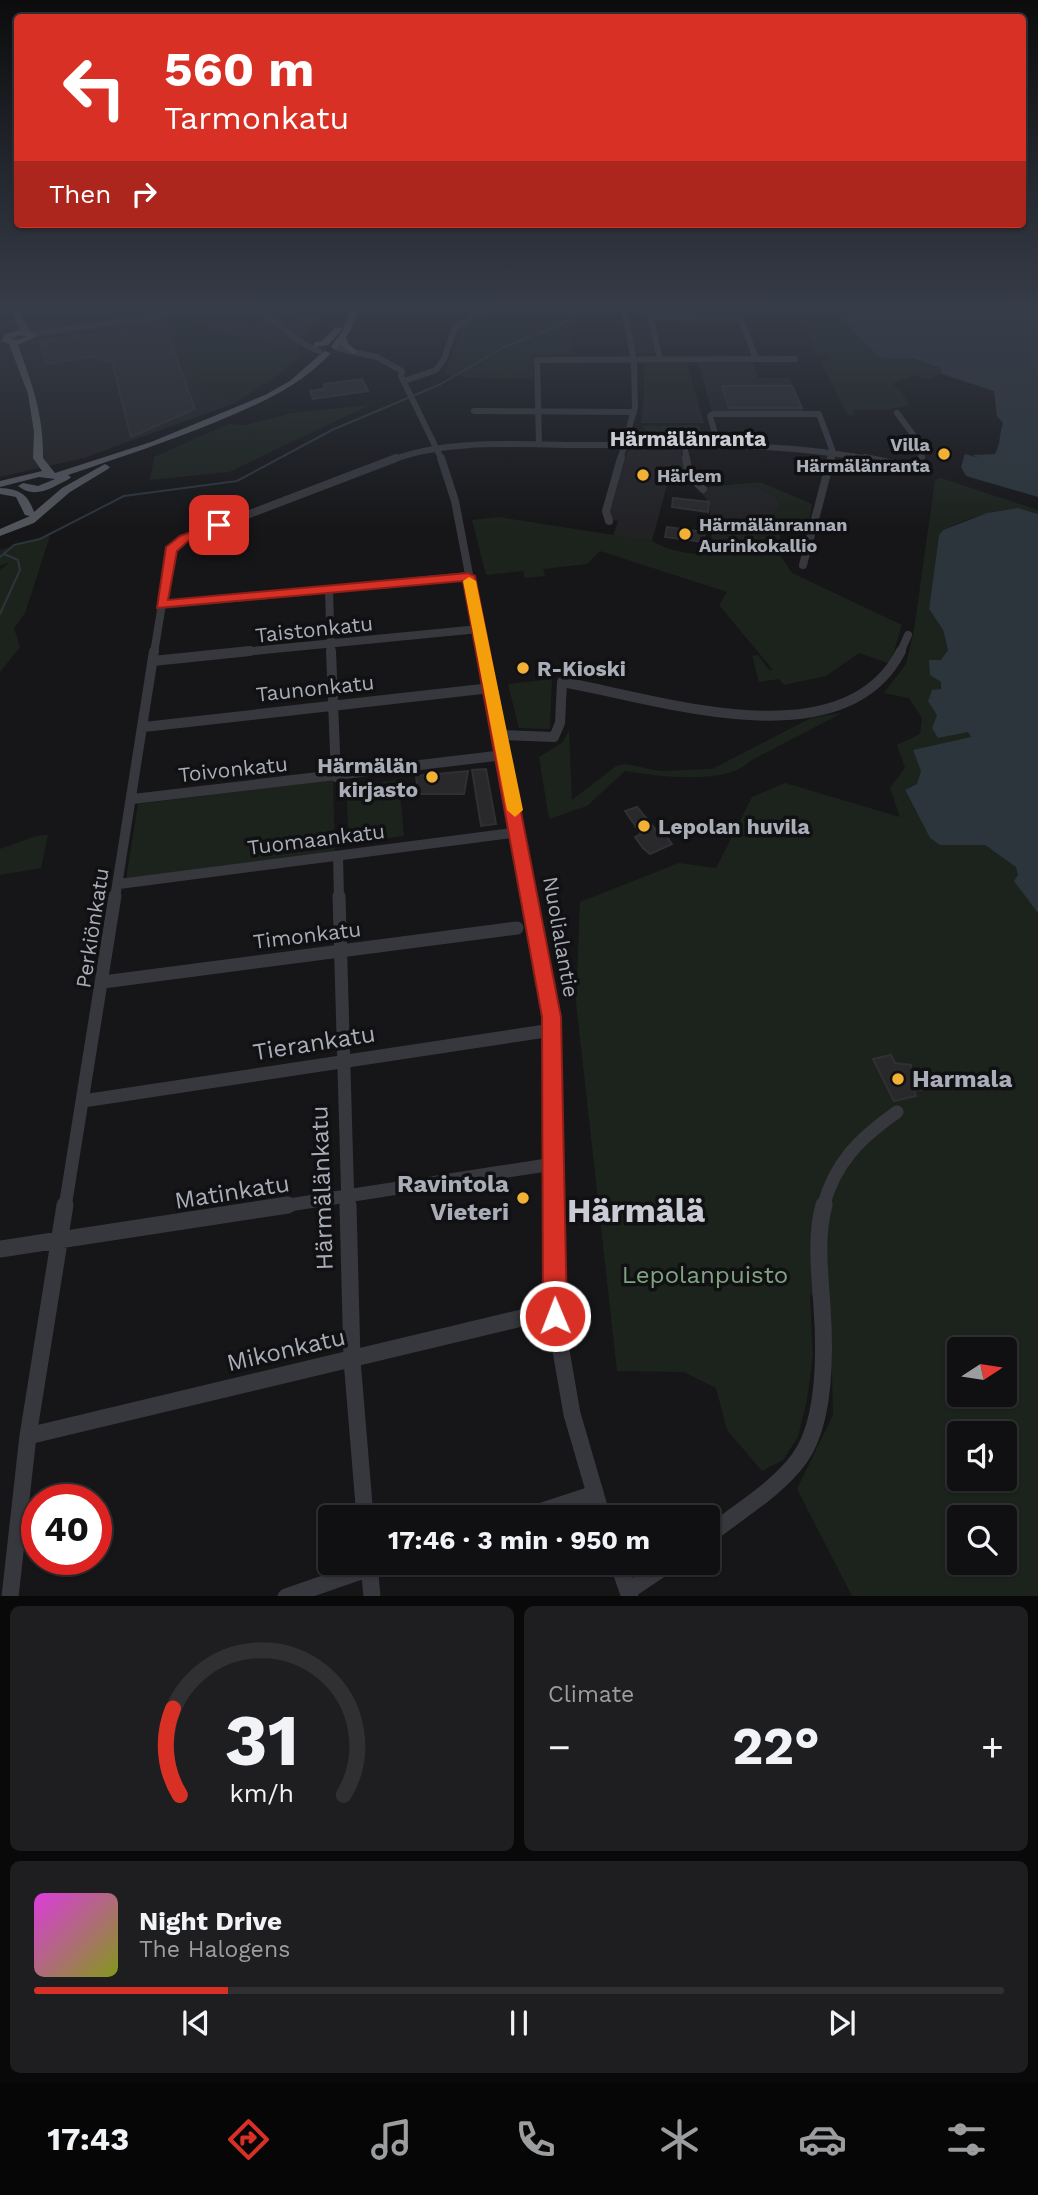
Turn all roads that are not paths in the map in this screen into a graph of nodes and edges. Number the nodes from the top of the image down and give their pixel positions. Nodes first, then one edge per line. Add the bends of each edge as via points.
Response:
1 (26, 381) edge
2 (284, 381) edge
3 (292, 381) edge
4 (403, 381) edge
5 (537, 381) edge
6 (634, 381) edge
7 (243, 407) junction
8 (474, 411) dead end
9 (538, 412) junction
10 (634, 412) junction
11 (897, 413) dead end
12 (35, 425) junction
13 (154, 444) junction
14 (539, 444) junction
15 (625, 444) junction
16 (684, 444) junction
17 (718, 444) junction
18 (438, 449) junction
19 (833, 452) junction
20 (50, 480) junction
21 (28, 482) junction
22 (0, 488) edge
23 (703, 489) dead end
24 (29, 513) junction
25 (608, 521) dead end
26 (0, 526) edge
27 (0, 533) edge
28 (803, 565) dead end
29 (468, 576) junction
30 (329, 590) junction
31 (161, 605) junction
32 (479, 629) junction
33 (908, 635) dead end
34 (331, 645) junction
35 (153, 661) junction
36 (491, 688) junction
37 (335, 705) junction
38 (144, 727) junction
39 (500, 735) junction
40 (504, 755) junction
41 (336, 777) junction
42 (133, 799) junction
43 (519, 832) junction
44 (338, 856) junction
45 (119, 884) junction
46 (517, 928) dead end
47 (341, 950) junction
48 (103, 982) junction
49 (552, 1030) junction
50 (343, 1061) junction
51 (83, 1101) junction
52 (897, 1112) dead end
53 (553, 1164) junction
54 (347, 1197) junction
55 (62, 1240) junction
56 (0, 1249) edge
57 (555, 1316) junction
58 (352, 1360) junction
59 (28, 1436) junction
60 (594, 1493) junction
61 (364, 1505) edge
62 (559, 1505) edge
63 (598, 1505) edge
64 (720, 1526) edge
65 (345, 1575) edge
66 (373, 1575) edge
67 (622, 1575) edge
68 (654, 1575) edge
69 (629, 1594) edge
70 (10, 1596) edge
71 (289, 1596) edge
72 (372, 1596) edge

1 - 12 main road
2 - 7 main road
3 - 7 main road
4 - 18 street, Nuolialantie
5 - 9 street
6 - 10 street
7 - 13 main road
8 - 9 street
9 - 10 street
9 - 14 street
10 - 15 street
11 - 19 street, Perkiönkatu via 923,449 918,468
12 - 20 main road via 38,458
12 - 21 main road
13 - 20 main road
13 - 27 main road via 86,477 30,521
14 - 15 street, Perkiönkatu
14 - 18 street, Perkiönkatu
15 - 16 street, Perkiönkatu
15 - 25 street via 606,511
16 - 17 street, Perkiönkatu
16 - 23 street via 689,475
17 - 19 street, Perkiönkatu
17 - 19 street via 713,414 818,413
18 - 29 street, Nuolialantie via 454,501
18 - 31 street, Perkiönkatu via 365,469 184,539 171,550
19 - 28 street
20 - 21 main road
20 - 21 main road
20 - 24 main road
21 - 22 main road
21 - 24 main road via 34,500
22 - 24 main road via 21,495
24 - 26 main road
29 - 30 street
29 - 32 street, Nuolialantie
30 - 31 street
30 - 34 street
31 - 35 street, Perkiönkatu
32 - 34 street, Taistonkatu
32 - 36 street, Nuolialantie
33 - 39 street via 894,668 873,689 839,704 785,716 722,716 562,682 561,723 554,737
34 - 35 street, Taistonkatu
34 - 37 street
35 - 38 street, Perkiönkatu
36 - 37 street, Taunonkatu
36 - 39 street, Nuolialantie
37 - 38 street, Taunonkatu
37 - 41 street
38 - 42 street, Perkiönkatu
39 - 40 street, Nuolialantie
40 - 41 street, Toivonkatu
40 - 43 street, Nuolialantie
41 - 42 street, Toivonkatu
42 - 45 street, Perkiönkatu
43 - 44 street, Tuomaankatu
43 - 49 street, Nuolialantie
44 - 45 street, Tuomaankatu
44 - 47 street, Härmälänkatu
45 - 48 street, Perkiönkatu
46 - 47 street, Timonkatu
47 - 48 street, Timonkatu
47 - 50 street, Härmälänkatu
48 - 51 street, Perkiönkatu
49 - 50 street, Tierankatu
49 - 53 street, Nuolialantie
50 - 51 street, Tierankatu
50 - 54 street, Härmälänkatu
51 - 55 street, Perkiönkatu
52 - 64 street via 853,1146 822,1199 819,1238 824,1345 819,1398 808,1440 798,1459
53 - 54 street, Matinkatu
53 - 57 street, Nuolialantie
54 - 55 street, Matinkatu
54 - 58 street, Härmälänkatu
55 - 56 street, Matinkatu
55 - 59 street, Perkiönkatu
57 - 58 street, Mikonkatu via 530,1316
57 - 60 street, Nuolialantie via 572,1414
58 - 59 street, Mikonkatu
58 - 61 street, Härmälänkatu
59 - 70 street, Perkiönkatu
60 - 62 street
60 - 63 street, Nuolialantie
65 - 71 street
66 - 72 street
67 - 69 street
68 - 69 street

